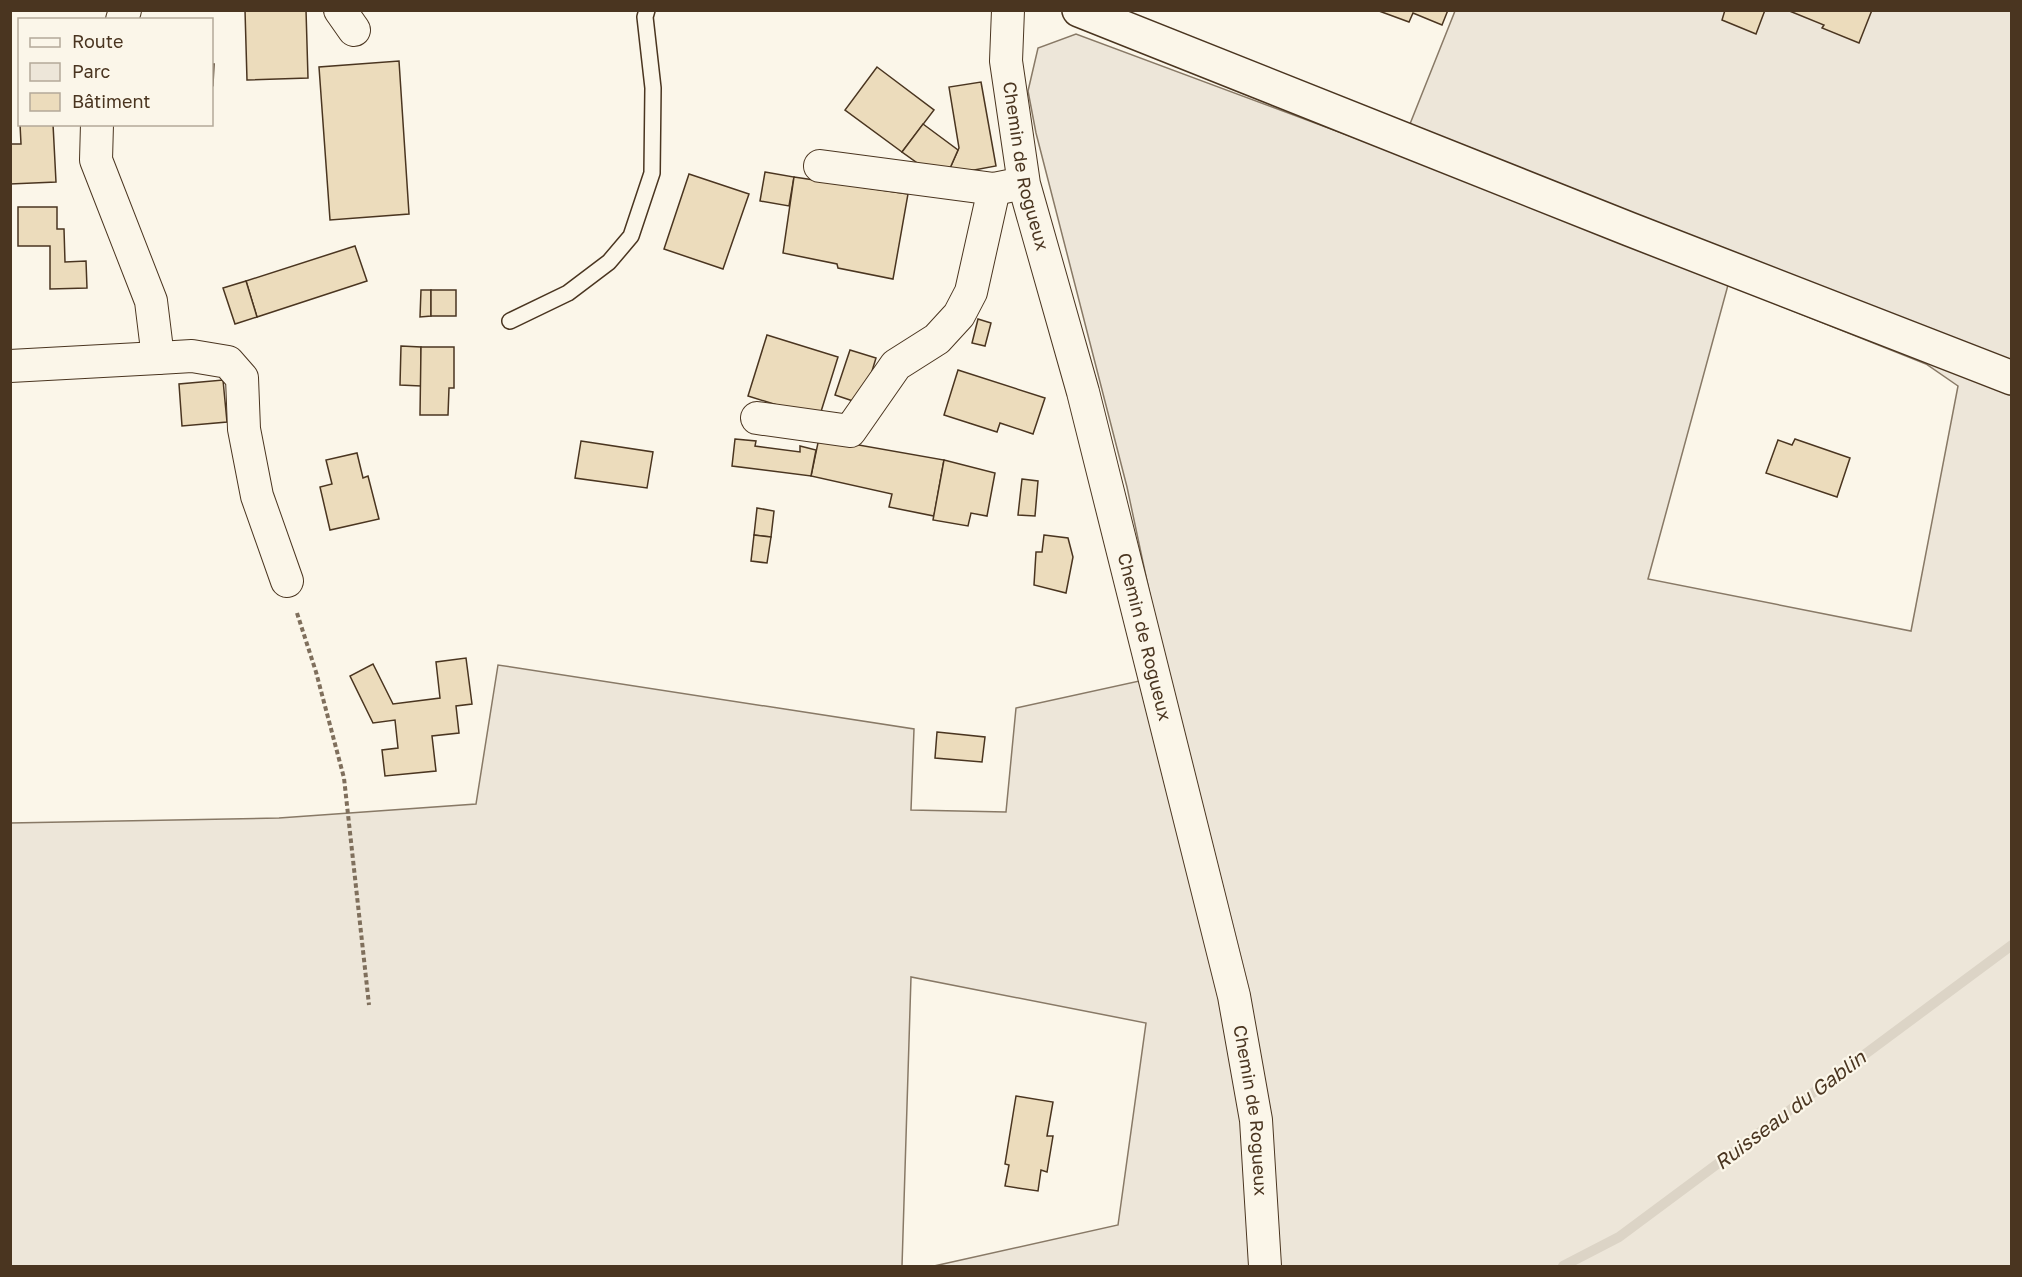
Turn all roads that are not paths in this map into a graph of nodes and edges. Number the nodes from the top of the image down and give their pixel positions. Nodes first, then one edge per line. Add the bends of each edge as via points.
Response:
1 (647, 10) edge
2 (1008, 10) edge
3 (1079, 10) edge
4 (97, 126) edge
5 (820, 166) dead end
6 (1024, 184) junction
7 (993, 189) junction
8 (510, 321) dead end
9 (158, 358) junction
10 (10, 366) edge
11 (2012, 378) edge
12 (757, 418) dead end
13 (287, 581) road end
14 (1265, 1266) edge

1 - 8 lane via 653,88 652,173 631,236 609,262 568,292
2 - 6 street, Chemin de Rogueux via 1006,61
3 - 11 street
4 - 9 street via 96,160 151,301
5 - 7 street
6 - 7 street
6 - 14 street, Chemin de Rogueux via 1083,392 1234,996 1256,1120
7 - 12 street via 970,292 959,315 937,339 896,365 850,431
9 - 10 street
9 - 13 street via 192,356 228,362 242,378 244,429 257,496

